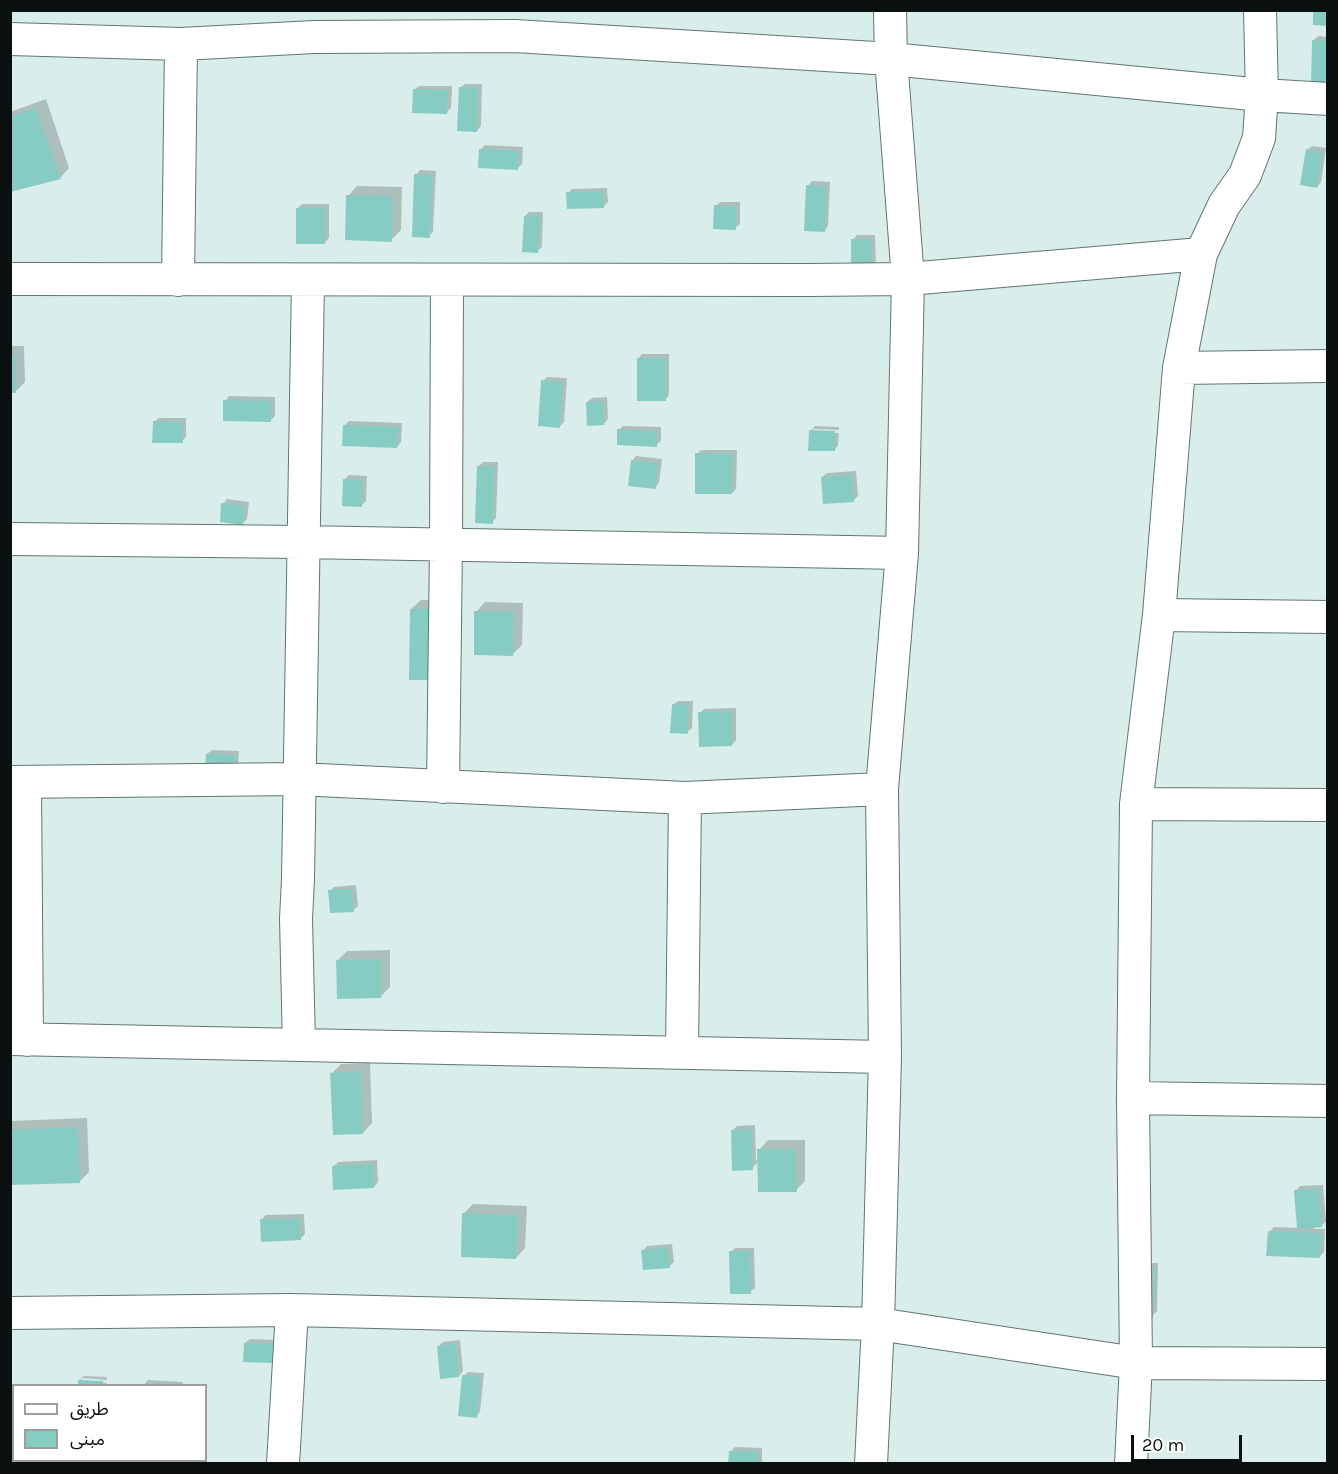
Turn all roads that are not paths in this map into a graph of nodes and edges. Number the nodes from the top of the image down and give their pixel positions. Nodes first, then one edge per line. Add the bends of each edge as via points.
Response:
1 (890, 10) edge
2 (1260, 10) edge
3 (514, 23) edge
4 (314, 24) edge
5 (10, 39) edge
6 (182, 44) junction
7 (891, 59) junction
8 (1262, 95) junction
9 (1328, 99) edge
10 (1201, 254) junction
11 (10, 279) edge
12 (908, 279) junction
13 (178, 280) junction
14 (308, 280) junction
15 (447, 280) junction
16 (1328, 366) edge
17 (1179, 368) junction
18 (10, 539) edge
19 (303, 542) junction
20 (446, 545) junction
21 (902, 553) junction
22 (1159, 615) junction
23 (1328, 617) edge
24 (299, 779) junction
25 (18, 782) edge
26 (443, 787) junction
27 (882, 789) junction
28 (685, 798) junction
29 (1136, 804) junction
30 (1328, 805) edge
31 (19, 1039) edge
32 (299, 1045) junction
33 (682, 1053) junction
34 (885, 1057) junction
35 (1133, 1098) junction
36 (1328, 1101) edge
37 (292, 1310) junction
38 (10, 1313) edge
39 (878, 1324) junction
40 (1136, 1363) junction
41 (1328, 1364) edge
42 (283, 1464) edge
43 (871, 1464) edge
44 (1131, 1464) edge

1 - 7 street
2 - 8 street
3 - 4 street
3 - 7 street
4 - 6 street
5 - 6 street
6 - 13 street
7 - 8 street
7 - 12 street
8 - 9 street
8 - 10 street via 1259,138 1245,175 1224,205
10 - 12 street
10 - 17 street
11 - 13 street
12 - 15 street
12 - 21 street
13 - 14 street
14 - 15 street
14 - 19 street
15 - 20 street
16 - 17 street
17 - 22 street
18 - 19 street
19 - 20 street
19 - 24 street
20 - 21 street
20 - 26 street
21 - 27 street
22 - 23 street
22 - 29 street
24 - 25 street
24 - 26 street
24 - 32 street
25 - 31 street
26 - 28 street
27 - 28 street
27 - 34 street
28 - 33 street
29 - 30 street
29 - 35 street
31 - 32 street
32 - 33 street
33 - 34 street
34 - 39 street
35 - 36 street
35 - 40 street
37 - 38 street
37 - 39 street
37 - 42 street
39 - 40 street
39 - 43 street
40 - 41 street
40 - 44 street

